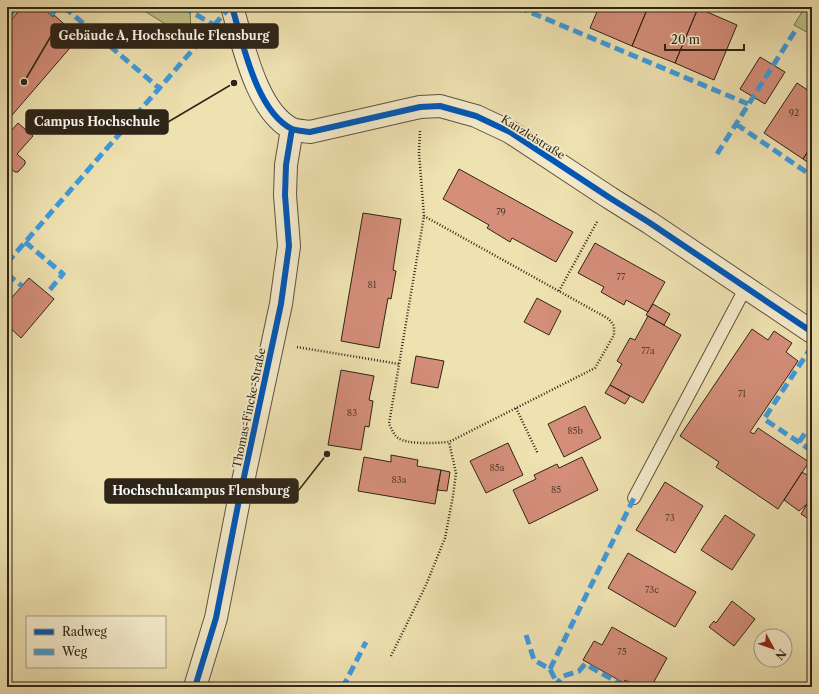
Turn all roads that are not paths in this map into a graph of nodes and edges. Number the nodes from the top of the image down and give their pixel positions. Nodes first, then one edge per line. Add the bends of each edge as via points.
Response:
1 (232, 7) edge
2 (292, 129) junction
3 (746, 287) junction
4 (812, 332) edge
5 (634, 498) dead end
6 (195, 687) edge

1 - 2 street via 254,79 273,114
2 - 3 street, Kanzleistraße via 310,132 420,107 440,106 476,116 510,132
2 - 6 street, Thomas-Fincke-Straße via 286,165 285,195 289,246 281,304 216,618
3 - 4 street, Kanzleistraße
3 - 5 lane

